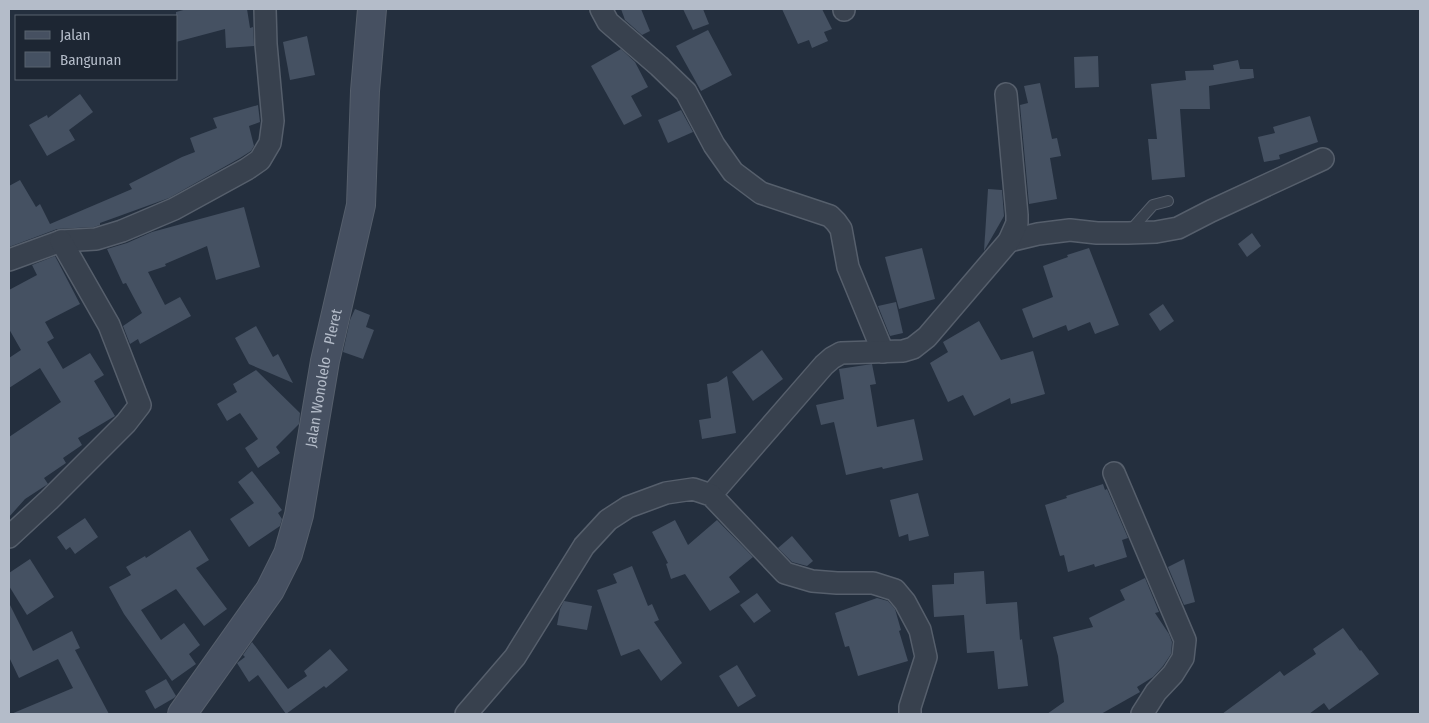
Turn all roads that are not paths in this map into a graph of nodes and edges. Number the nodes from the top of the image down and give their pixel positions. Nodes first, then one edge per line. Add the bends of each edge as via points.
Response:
1 (264, 9) edge
2 (372, 9) edge
3 (601, 9) edge
4 (1006, 94) dead end
5 (1323, 158) dead end
6 (1168, 201) dead end
7 (1128, 233) junction
8 (1008, 241) junction
9 (61, 242) junction
10 (9, 260) edge
11 (883, 352) junction
12 (1114, 473) dead end
13 (711, 495) junction
14 (9, 537) edge
15 (182, 714) edge
16 (466, 714) edge
17 (910, 714) edge
18 (1142, 714) edge

1 - 9 street via 273,120 270,144 260,160 174,209 122,231 96,239
2 - 15 main road, Jalan Wonolelo - Pleret via 361,205 325,361 299,515 288,554 270,590
3 - 11 street via 608,22 686,92 732,172 761,193 830,216 836,222 841,229 848,267
4 - 8 street via 1017,215 1017,223
5 - 7 street via 1178,228
6 - 7 lane via 1154,205
7 - 8 street via 1070,230
8 - 11 street via 928,337 914,348
9 - 10 street
9 - 14 street via 109,325 140,405 126,423
11 - 13 street via 841,354 832,358
12 - 18 street via 1185,640 1183,658
13 - 16 street via 694,490 666,493 628,507 608,520 584,546 515,657
13 - 17 street via 785,573 812,581 873,583 895,590 920,630 926,656

